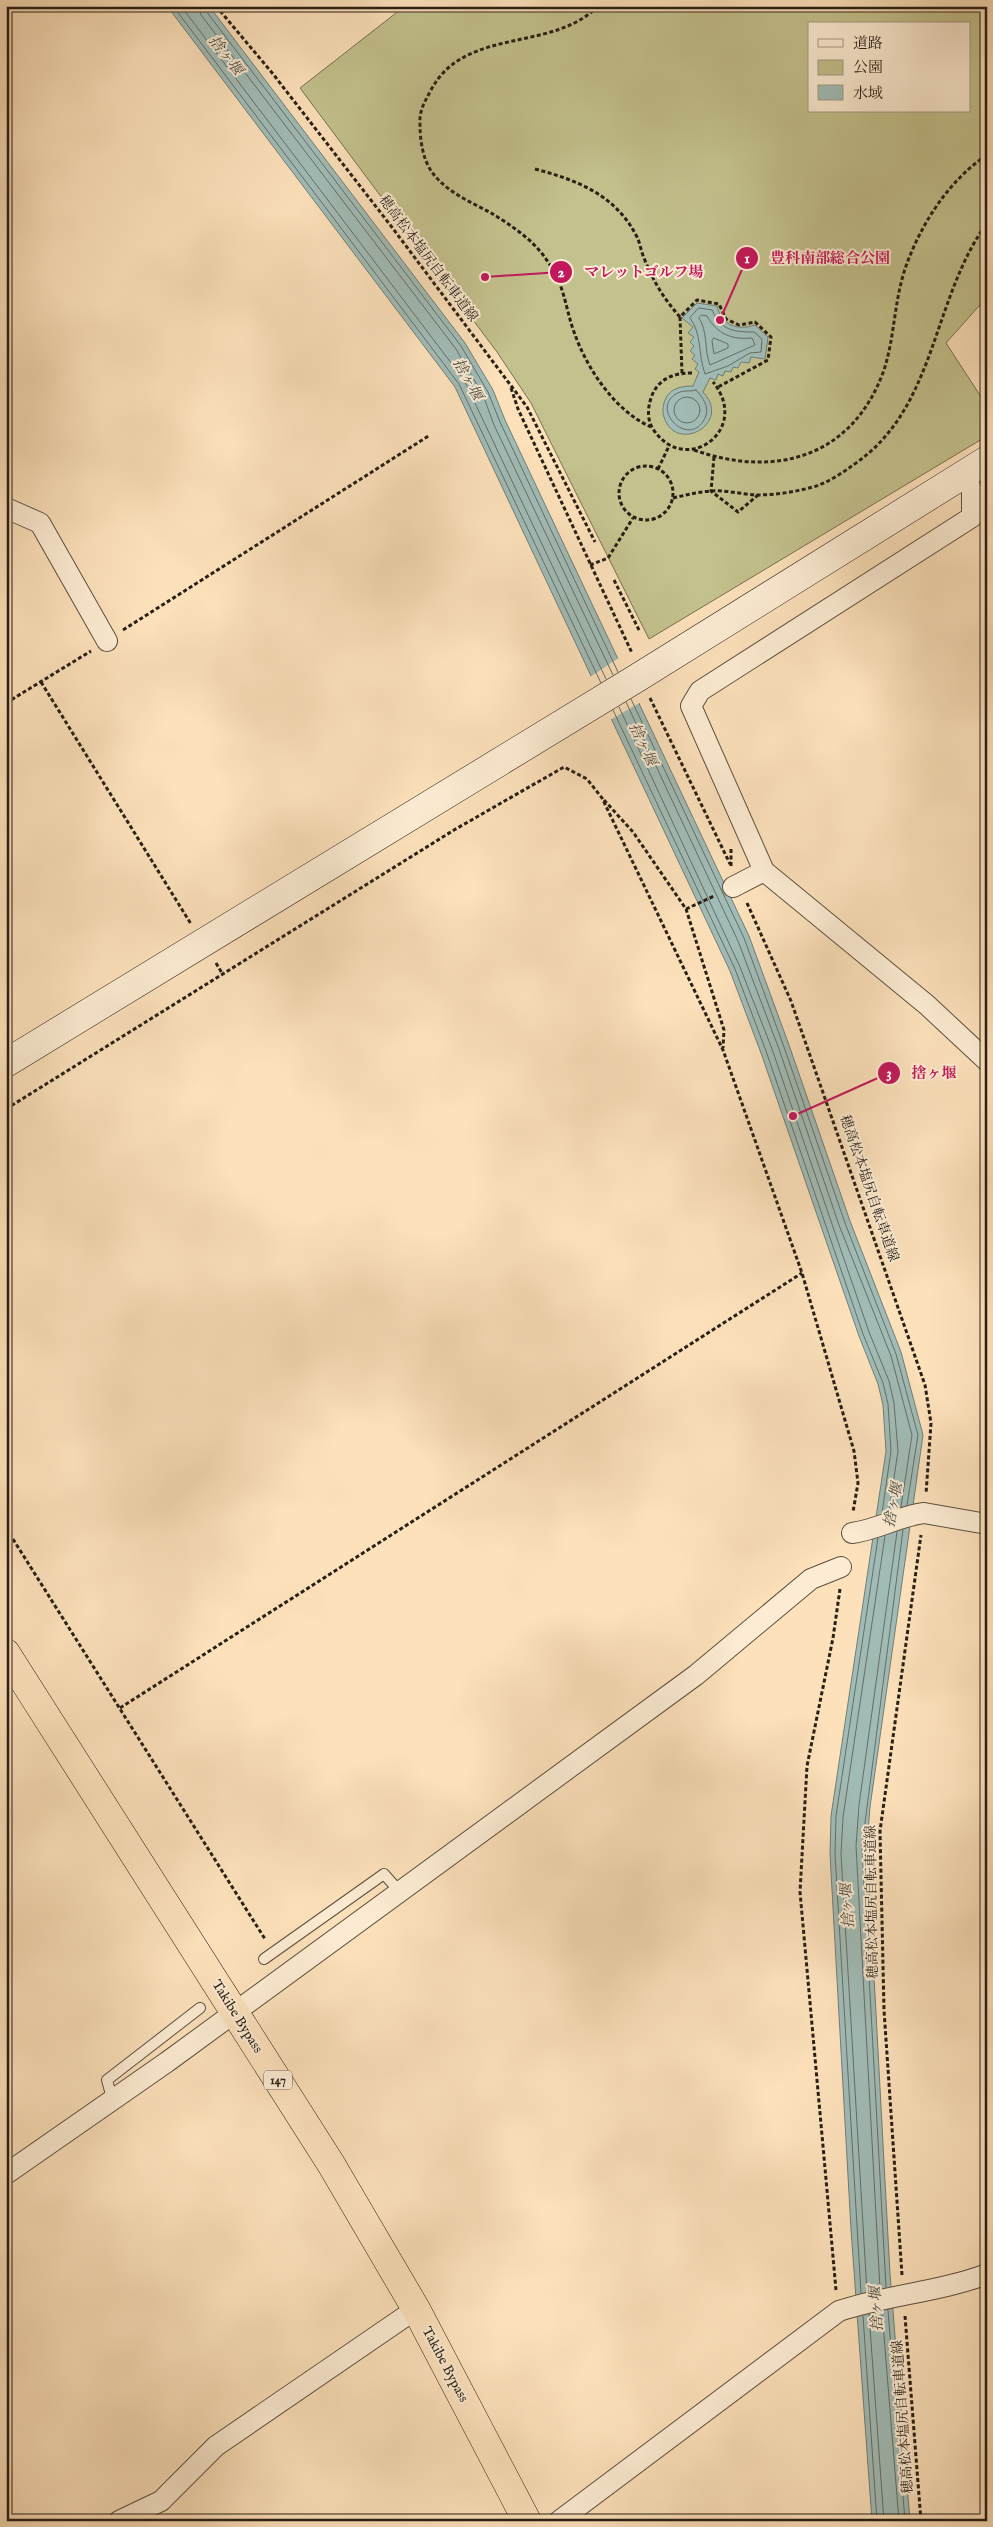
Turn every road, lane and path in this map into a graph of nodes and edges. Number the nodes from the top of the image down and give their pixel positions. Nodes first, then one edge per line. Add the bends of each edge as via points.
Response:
1 (216, 6) edge
2 (598, 6) edge
3 (987, 155) edge
4 (535, 169) dead end
5 (987, 223) edge
6 (680, 317) junction
7 (682, 373) junction
8 (692, 373) dead end
9 (713, 382) dead end
10 (511, 386) junction
11 (718, 387) junction
12 (651, 427) junction
13 (430, 434) dead end
14 (669, 446) junction
15 (694, 450) junction
16 (714, 457) junction
17 (976, 467) edge
18 (658, 469) junction
19 (712, 491) junction
20 (758, 495) junction
21 (673, 498) junction
22 (6, 508) edge
23 (633, 518) junction
24 (595, 542) dead end
25 (590, 565) junction
26 (614, 580) dead end
27 (640, 632) dead end
28 (107, 641) junction
29 (639, 675) junction
30 (41, 682) junction
31 (6, 703) edge
32 (602, 798) junction
33 (730, 865) dead end
34 (764, 871) junction
35 (739, 892) joint
36 (694, 905) dead end
37 (686, 909) junction
38 (202, 942) junction
39 (224, 975) junction
40 (723, 1050) junction
41 (987, 1061) edge
42 (6, 1063) edge
43 (6, 1109) edge
44 (802, 1273) junction
45 (926, 1496) dead end
46 (918, 1521) junction
47 (987, 1524) edge
48 (6, 1528) edge
49 (861, 1532) joint
50 (841, 1567) joint
51 (6, 1653) edge
52 (120, 1708) junction
53 (400, 1892) junction
54 (273, 1953) junction
55 (264, 1959) dead end
56 (200, 2008) dead end
57 (236, 2012) junction
58 (112, 2102) junction
59 (6, 2174) edge
60 (987, 2274) edge
61 (900, 2295) junction
62 (846, 2308) junction
63 (416, 2309) junction
64 (119, 2521) edge
65 (527, 2521) edge
66 (559, 2521) edge
67 (921, 2521) edge

1 - 10 path, 穂高松本塩尻自転車道線 via 391,226
2 - 12 path via 590,15 565,29 481,49 455,61 434,85 419,111 420,141 432,172 438,178 457,195 523,234 548,261 566,295 574,332 590,366 620,406 636,420
3 - 16 path via 948,192 922,226 898,297 884,369 871,399 851,425 825,447 792,460 756,463
4 - 6 path via 579,183 616,207 637,238 659,291
5 - 20 path via 959,272 913,394 888,436 840,475 815,486
6 - 7 path
6 - 11 path via 696,300 719,304 726,318 739,325 755,322 771,337 768,360
7 - 8 path
7 - 12 path via 664,379 655,389 649,400
9 - 11 path
10 - 24 path, 穂高松本塩尻自転車道線 via 527,406
10 - 25 path via 518,409
11 - 15 path via 725,403 726,416 722,428 706,446
12 - 14 path
13 - 28 path
14 - 15 path
14 - 18 path
15 - 16 path
16 - 19 path
17 - 29 street
17 - 34 street via 972,517 700,690 692,702
18 - 21 path via 670,481
18 - 23 path via 640,466 624,477 619,494 621,504
19 - 20 path
19 - 20 path via 738,512
19 - 21 path
21 - 23 path via 671,506 658,518
22 - 28 street via 40,523
23 - 25 path via 608,558
25 - 29 path
26 - 27 path
28 - 30 path
29 - 33 path
29 - 38 street
30 - 31 path
30 - 38 path
32 - 37 path via 633,832
32 - 39 path via 587,778 564,767 454,830
32 - 40 path
34 - 35 street
34 - 41 street via 927,1005
35 - 45 path, 穂高松本塩尻自転車道線 via 792,1001 925,1385 931,1423
36 - 37 path
37 - 40 path via 724,1030
38 - 39 path
38 - 42 street
39 - 43 path
40 - 44 path
44 - 49 path via 854,1451
44 - 52 path
46 - 47 street via 924,1513
46 - 49 street
46 - 61 path, 穂高松本塩尻自転車道線 via 880,1831 884,2010
48 - 52 path
50 - 53 street via 811,1578 696,1675
50 - 62 path via 833,1638 808,1766 800,1892
51 - 57 highway, Takibe Bypass / 147
52 - 54 path
53 - 54 lane via 384,1874
53 - 57 street
54 - 55 lane
56 - 58 lane via 107,2080
57 - 58 street
57 - 63 highway, Takibe Bypass / 147
58 - 59 street
60 - 61 street via 965,2282
61 - 62 street
61 - 67 path, 穂高松本塩尻自転車道線
62 - 66 street
63 - 64 street via 216,2446 161,2501
63 - 65 highway, Takibe Bypass / 147

